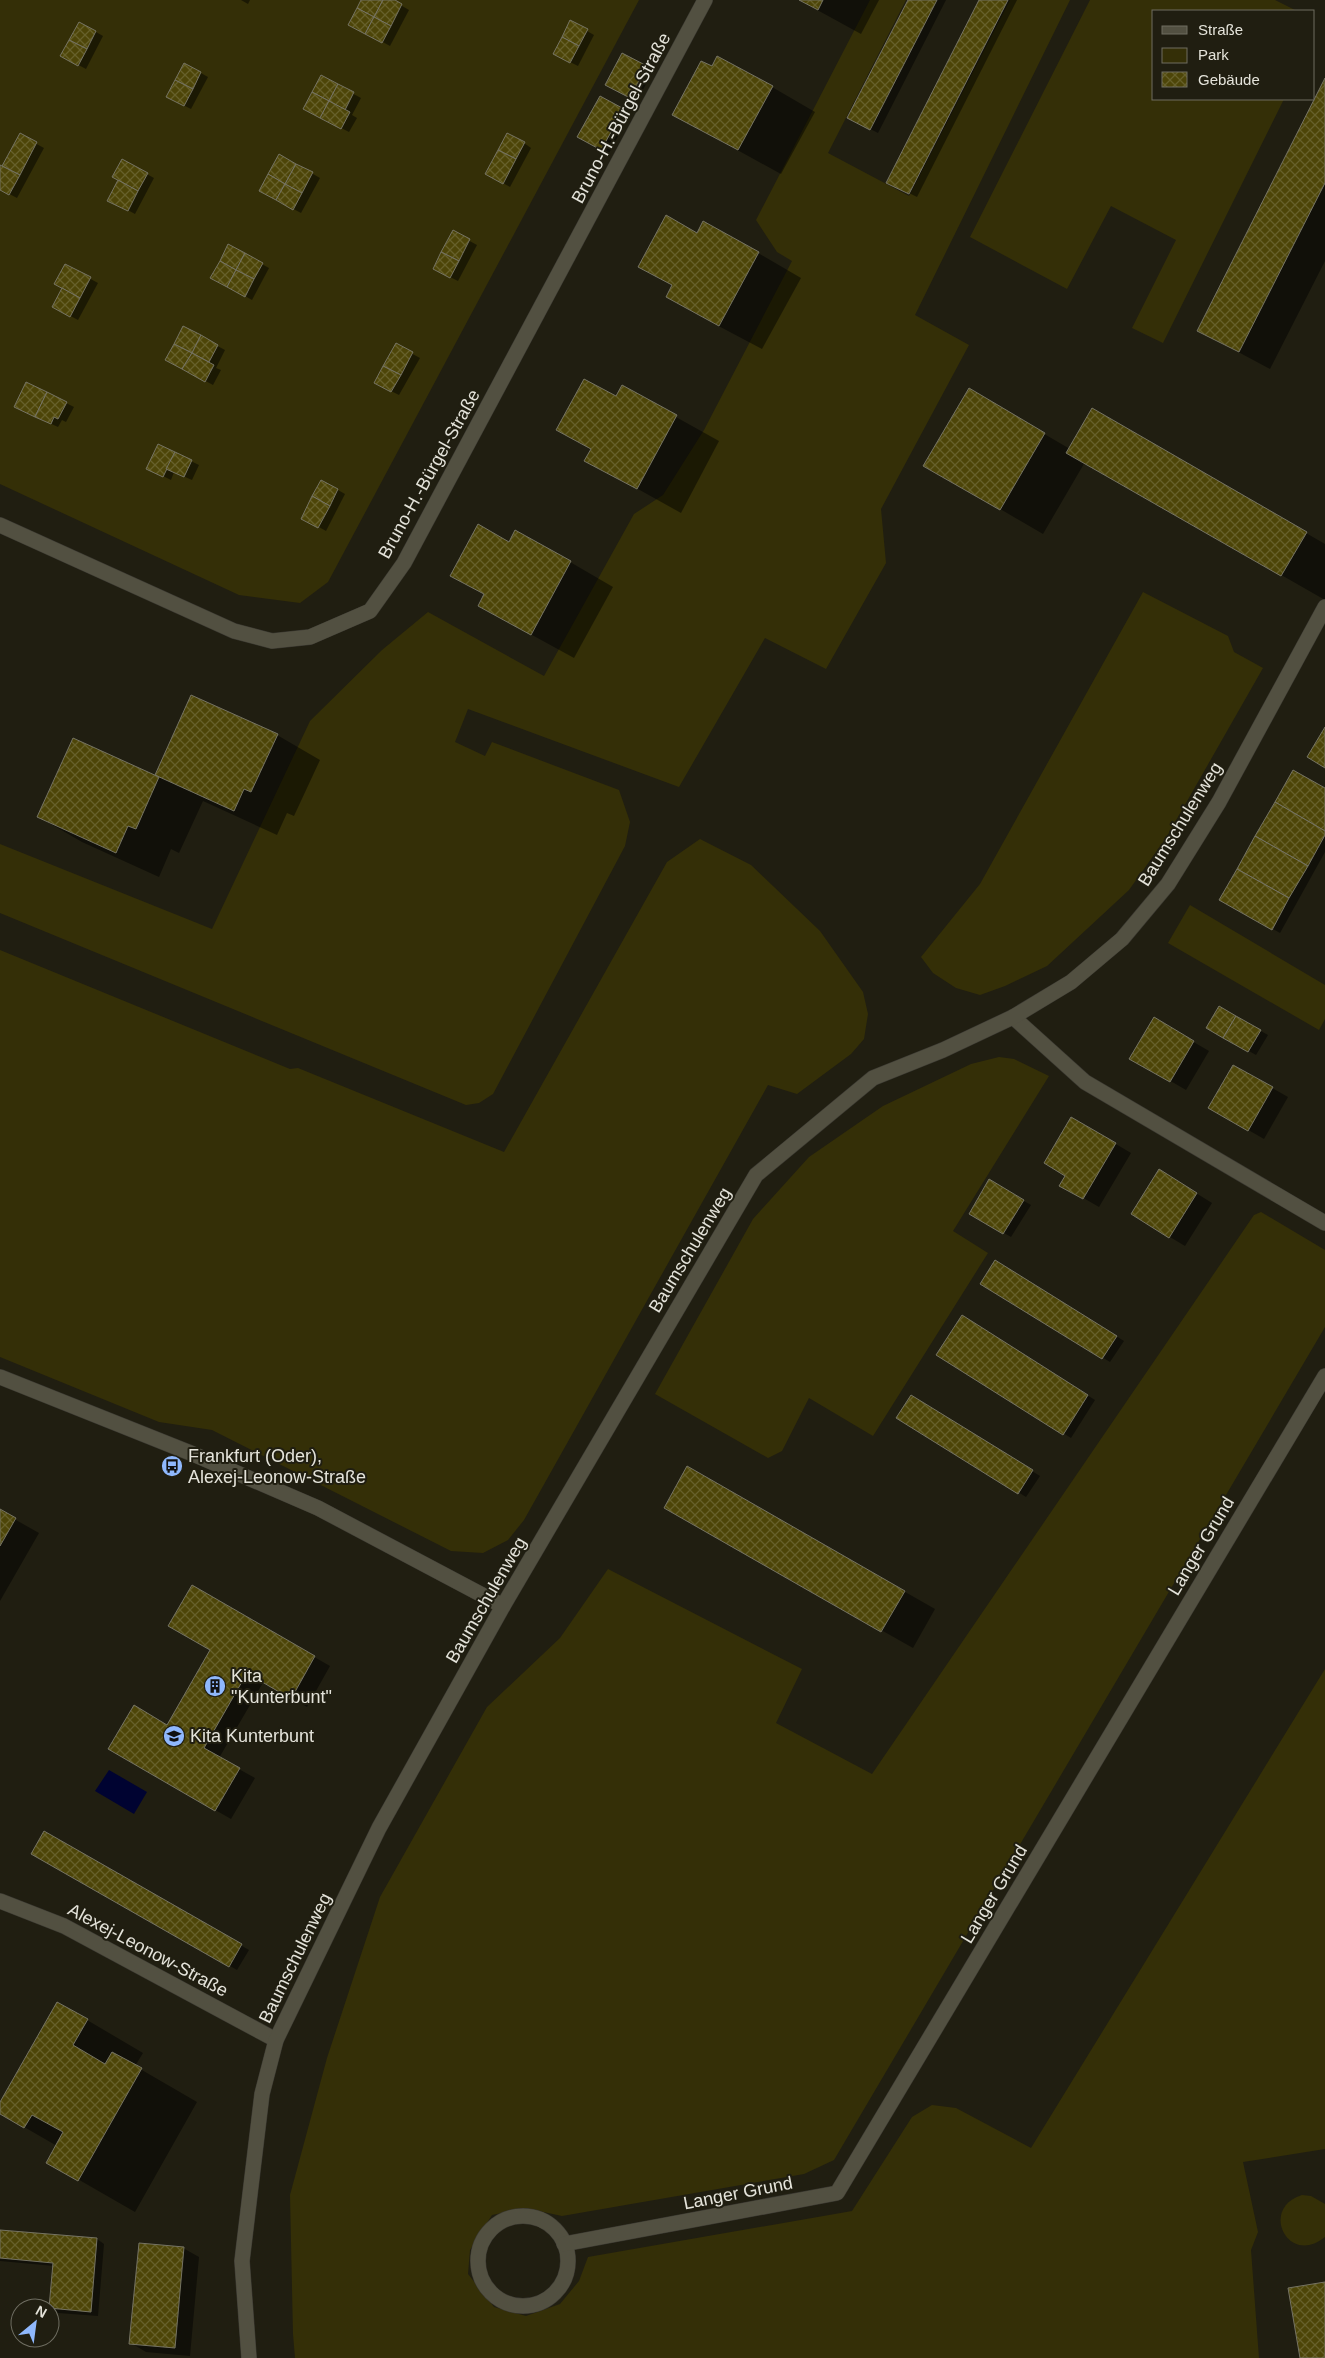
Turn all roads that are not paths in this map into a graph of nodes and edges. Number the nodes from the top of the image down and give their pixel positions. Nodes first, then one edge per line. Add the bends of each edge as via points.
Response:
1 (705, 0) edge
2 (0, 526) edge
3 (1325, 607) edge
4 (1013, 1017) junction
5 (1325, 1223) edge
6 (1325, 1376) edge
7 (0, 1377) edge
8 (503, 1606) junction
9 (0, 1901) edge
10 (276, 2040) junction
11 (564, 2244) junction
12 (249, 2358) edge

1 - 2 street, Bruno-H.-Bürgel-Straße via 404,563 370,611 310,637 272,642 234,631
3 - 4 street, Baumschulenweg via 1219,802 1168,884 1122,938 1092,964 1071,982
4 - 5 street via 1085,1082
4 - 8 street, Baumschulenweg via 873,1078 756,1175
6 - 11 street, Langer Grund via 837,2193
7 - 8 street via 318,1508
8 - 10 street, Baumschulenweg via 379,1828
9 - 10 street, Alexej-Leonow-Straße via 64,1926
10 - 12 street, Baumschulenweg via 262,2094 242,2261
11 - 11 street via 551,2227 533,2217 505,2220 484,2238 478,2264 482,2279 490,2292 503,2301 518,2306 533,2305 553,2294 566,2274 568,2259

